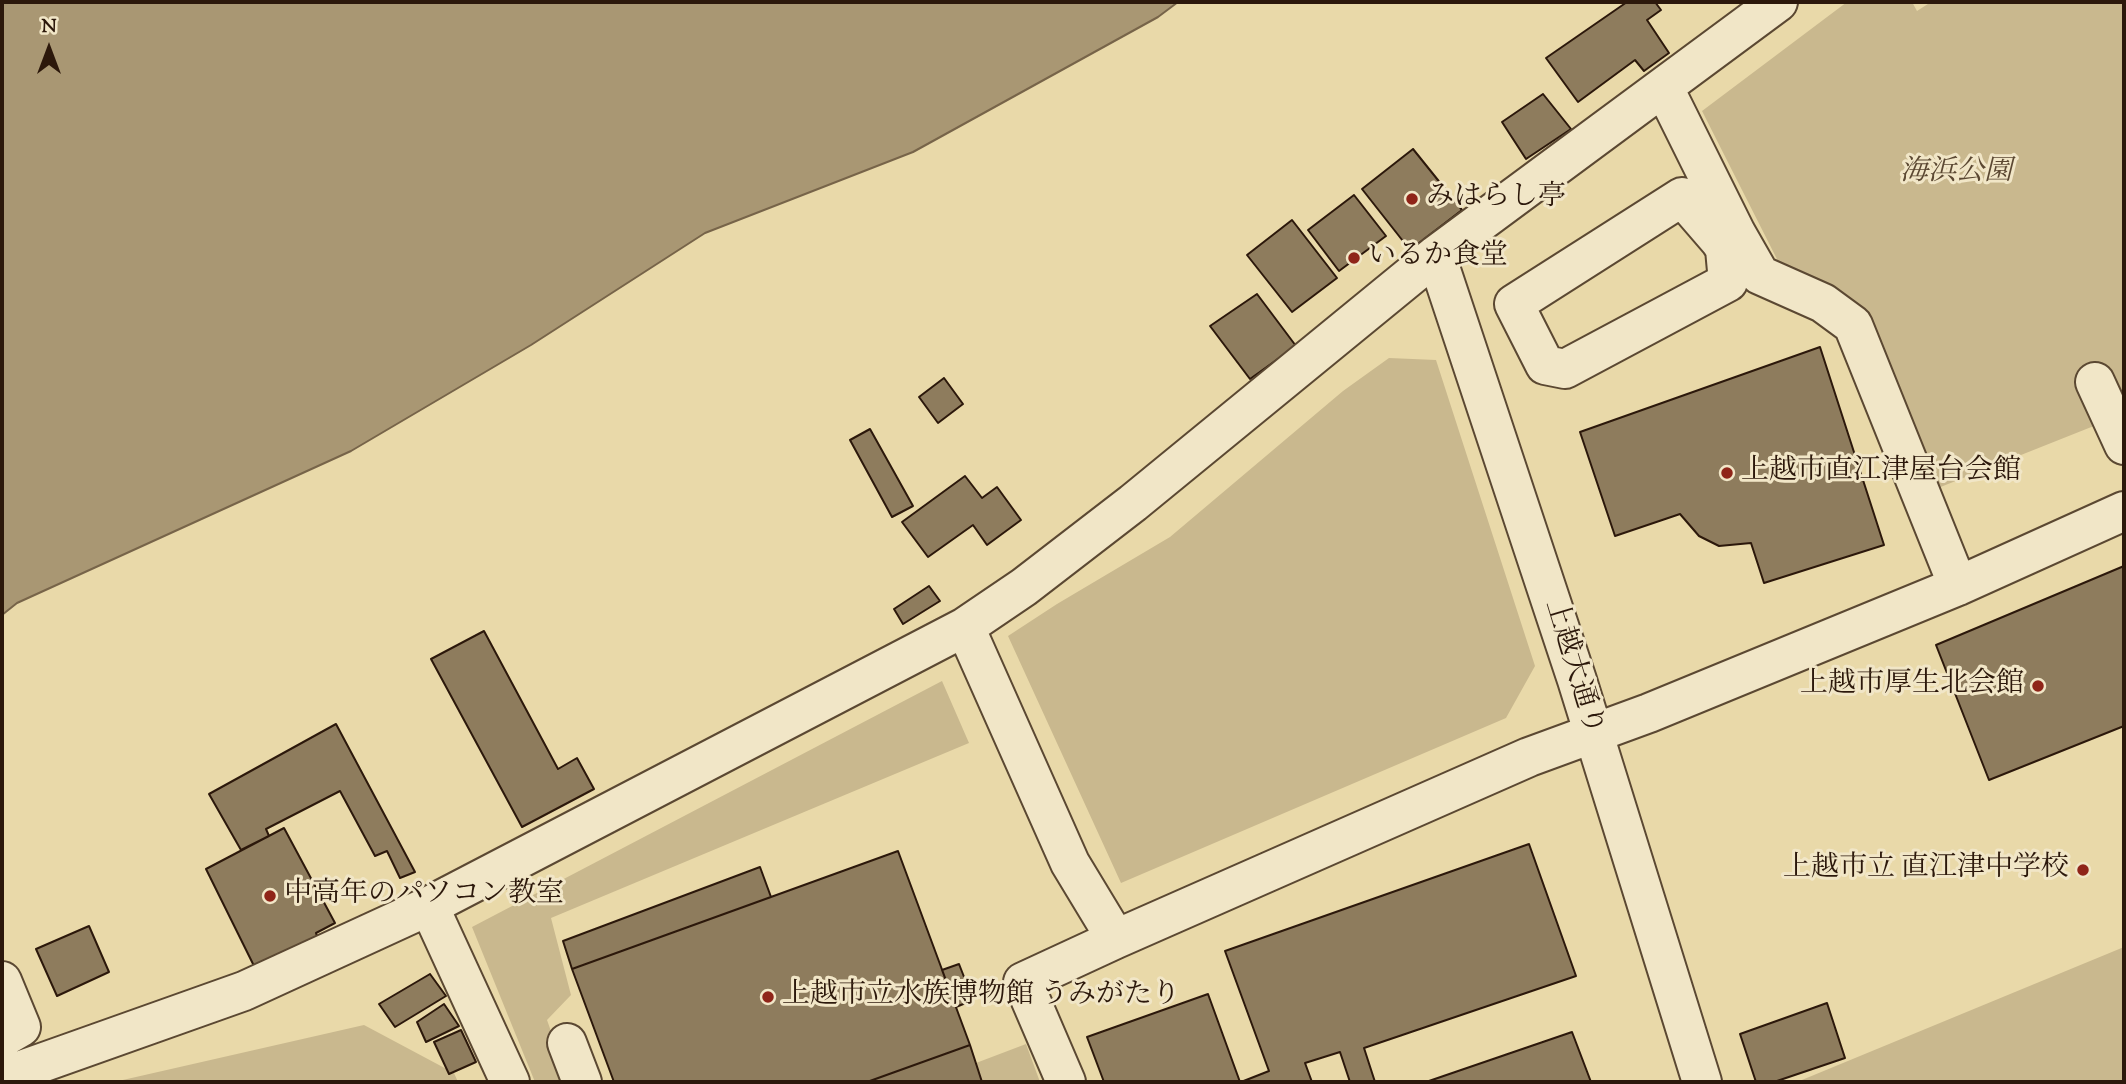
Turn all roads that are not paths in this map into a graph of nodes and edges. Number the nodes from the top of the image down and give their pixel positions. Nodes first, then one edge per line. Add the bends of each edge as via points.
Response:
1 (1778, 2) edge
2 (1664, 88) junction
3 (1730, 241) junction
4 (1436, 255) junction
5 (2095, 382) dead end
6 (2124, 445) edge
7 (2124, 511) edge
8 (1958, 586) junction
9 (965, 627) junction
10 (1593, 734) junction
11 (429, 906) junction
12 (1116, 939) junction
13 (2, 981) edge
14 (2, 1038) edge
15 (567, 1043) dead end
16 (2, 1077) edge
17 (510, 1082) edge
18 (582, 1082) edge
19 (1066, 1082) edge
20 (1702, 1082) edge

1 - 2 street
2 - 3 street
2 - 4 street
3 - 3 street via 1682,197 1514,304 1545,365 1565,369 1728,282
3 - 8 street via 1760,275 1823,303 1853,325
4 - 9 street via 1143,495
4 - 10 street, 上越大通り
5 - 6 street
7 - 8 street
8 - 10 street
9 - 11 street
9 - 12 street via 1070,863
10 - 12 street via 1529,757
10 - 20 street, 上越大通り
11 - 16 street via 244,991
11 - 17 street
12 - 19 street via 1023,982
13 - 14 street via 21,1027
15 - 18 street

